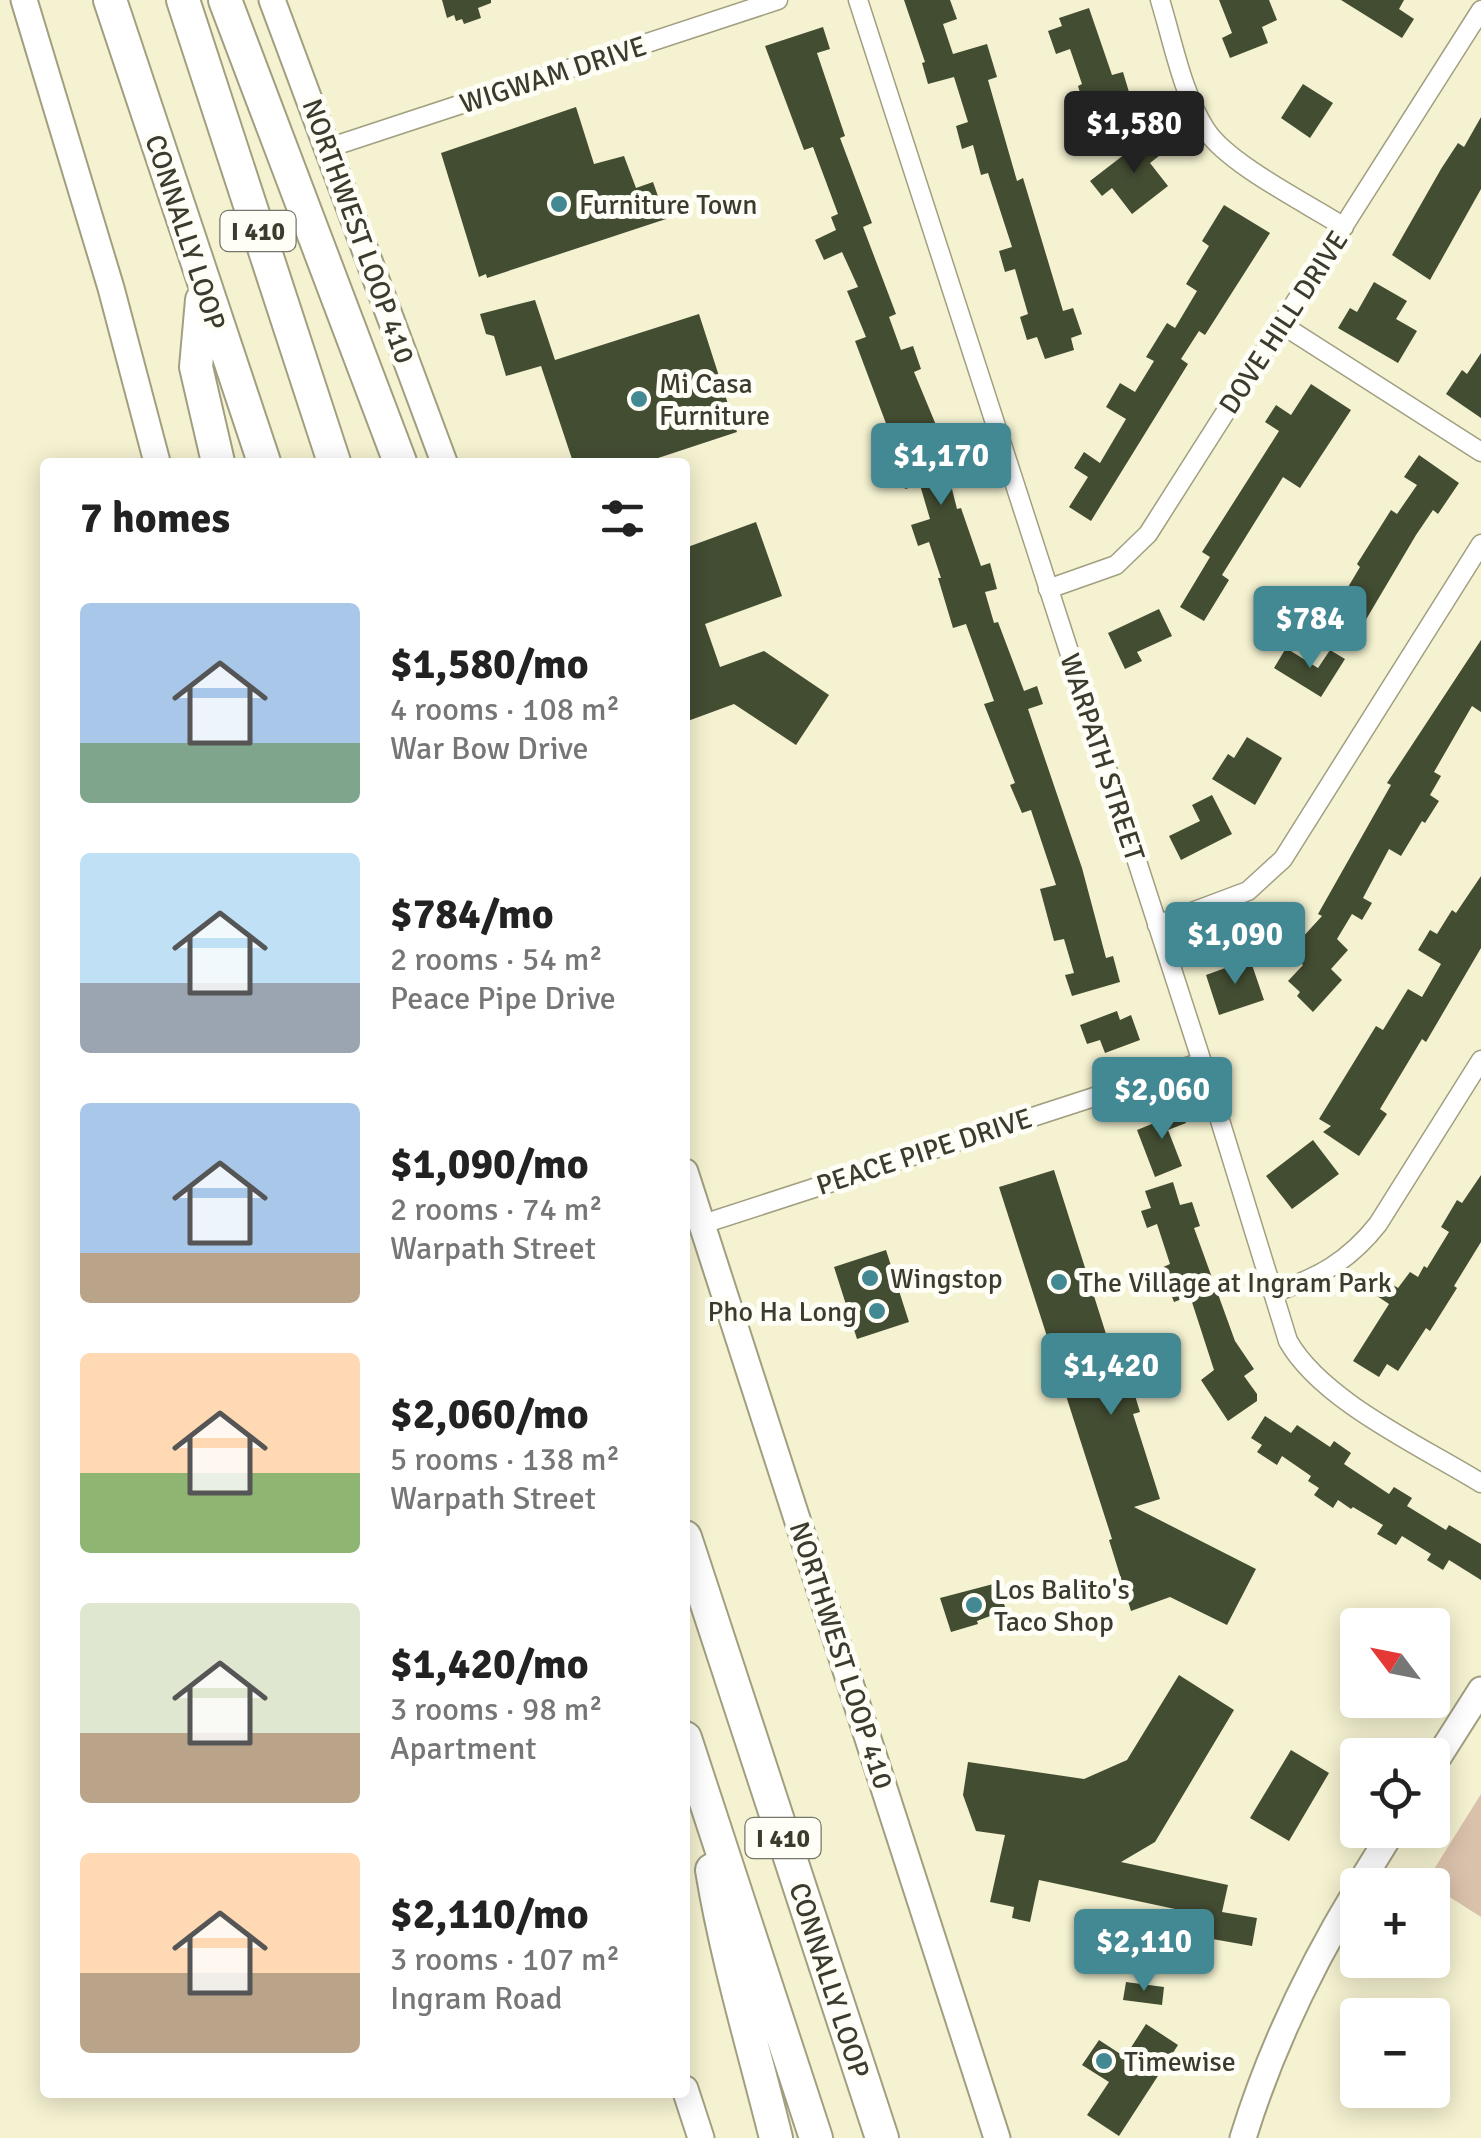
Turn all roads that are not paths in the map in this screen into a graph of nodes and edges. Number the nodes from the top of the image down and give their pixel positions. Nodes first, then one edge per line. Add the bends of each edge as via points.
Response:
1 (24, 0) edge
2 (110, 0) edge
3 (183, 0) edge
4 (224, 0) edge
5 (272, 0) edge
6 (778, 0) edge
7 (858, 0) edge
8 (1160, 0) edge
9 (1481, 10) edge
10 (328, 148) junction
11 (1344, 226) junction
12 (203, 288) junction
13 (1280, 324) junction
14 (1481, 452) edge
15 (157, 458) edge
16 (217, 458) edge
17 (263, 458) edge
18 (333, 458) edge
19 (398, 458) edge
20 (443, 458) edge
21 (1481, 544) edge
22 (1048, 590) junction
23 (1157, 925) junction
24 (1481, 1060) edge
25 (1202, 1062) junction
26 (690, 1187) edge
27 (702, 1224) junction
28 (1273, 1292) junction
29 (1481, 1483) edge
30 (690, 1553) edge
31 (1481, 1690) edge
32 (1450, 1739) edge
33 (690, 1753) edge
34 (1340, 1919) edge
35 (1256, 2094) junction
36 (688, 2098) edge
37 (701, 2138) edge
38 (776, 2138) edge
39 (816, 2138) edge
40 (882, 2138) edge
41 (997, 2138) edge
42 (1224, 2138) edge
43 (1243, 2138) edge

1 - 15 main road
2 - 12 highway, CONNALLY LOOP / I 410
3 - 18 highway, I 410
4 - 19 highway
5 - 10 main road, NORTHWEST LOOP 410
6 - 10 street, WIGWAM DRIVE
7 - 22 street, WARPATH STREET
8 - 11 street via 1206,132 1230,155
9 - 11 street, DOVE HILL DRIVE
10 - 20 main road, NORTHWEST LOOP 410
11 - 13 street, DOVE HILL DRIVE
12 - 16 highway via 196,367
12 - 17 highway, CONNALLY LOOP / I 410
13 - 14 street
13 - 22 street, DOVE HILL DRIVE via 1148,534 1116,565
21 - 23 street via 1284,860 1248,891
22 - 23 street, WARPATH STREET
23 - 25 street, WARPATH STREET
24 - 28 street via 1360,1247 1311,1280
25 - 27 street, PEACE PIPE DRIVE
25 - 28 street, WARPATH STREET
26 - 27 main road, NORTHWEST LOOP 410
27 - 41 main road, NORTHWEST LOOP 410
28 - 29 street, WARPATH STREET via 1288,1341 1318,1380
30 - 40 highway, CONNALLY LOOP / I 410
31 - 32 main road
33 - 38 highway via 724,1944
33 - 39 highway, I 410
34 - 35 main road
35 - 42 main road
35 - 43 main road
36 - 37 main road

